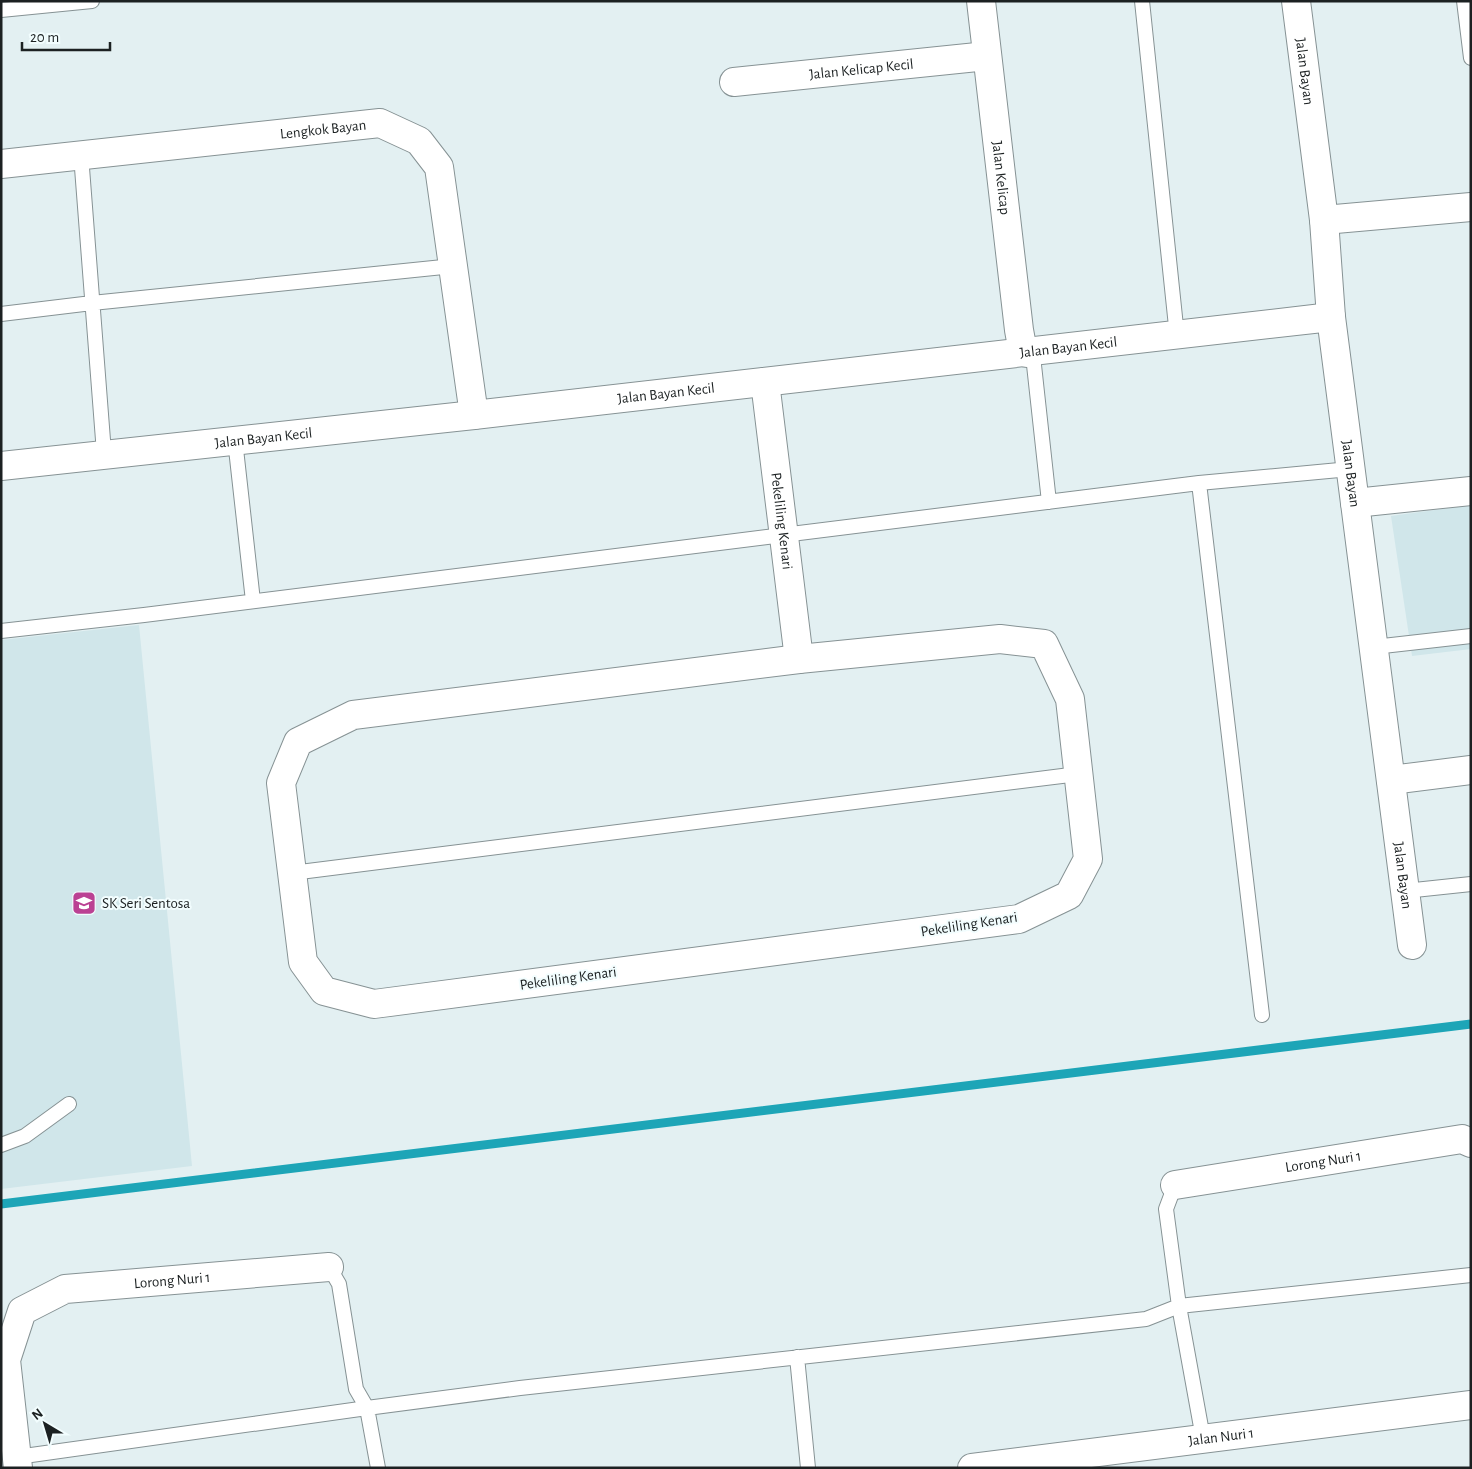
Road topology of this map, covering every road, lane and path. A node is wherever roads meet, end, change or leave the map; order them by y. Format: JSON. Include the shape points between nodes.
{"nodes":[{"id":1,"x":92,"y":1,"type":"edge"},
{"id":2,"x":981,"y":1,"type":"edge"},
{"id":3,"x":1142,"y":1,"type":"edge"},
{"id":4,"x":1296,"y":1,"type":"edge"},
{"id":5,"x":1464,"y":1,"type":"edge"},
{"id":6,"x":1,"y":10,"type":"edge"},
{"id":7,"x":987,"y":56,"type":"junction"},
{"id":8,"x":1471,"y":58,"type":"edge"},
{"id":9,"x":734,"y":82,"type":"dead end"},
{"id":10,"x":81,"y":155,"type":"junction"},
{"id":11,"x":1,"y":164,"type":"edge"},
{"id":12,"x":1471,"y":207,"type":"edge"},
{"id":13,"x":1324,"y":220,"type":"junction"},
{"id":14,"x":453,"y":266,"type":"junction"},
{"id":15,"x":92,"y":303,"type":"junction"},
{"id":16,"x":1,"y":314,"type":"edge"},
{"id":17,"x":1331,"y":317,"type":"junction"},
{"id":18,"x":1177,"y":336,"type":"junction"},
{"id":19,"x":1027,"y":353,"type":"junction"},
{"id":20,"x":765,"y":382,"type":"junction"},
{"id":21,"x":474,"y":414,"type":"junction"},
{"id":22,"x":235,"y":440,"type":"junction"},
{"id":23,"x":104,"y":454,"type":"junction"},
{"id":24,"x":1,"y":466,"type":"edge"},
{"id":25,"x":1350,"y":469,"type":"junction"},
{"id":26,"x":1199,"y":483,"type":"junction"},
{"id":27,"x":1471,"y":491,"type":"edge"},
{"id":28,"x":1049,"y":502,"type":"junction"},
{"id":29,"x":1355,"y":503,"type":"junction"},
{"id":30,"x":784,"y":535,"type":"junction"},
{"id":31,"x":253,"y":601,"type":"junction"},
{"id":32,"x":1,"y":631,"type":"edge"},
{"id":33,"x":1471,"y":636,"type":"edge"},
{"id":34,"x":1374,"y":648,"type":"junction"},
{"id":35,"x":799,"y":659,"type":"junction"},
{"id":36,"x":1471,"y":770,"type":"edge"},
{"id":37,"x":1078,"y":774,"type":"junction"},
{"id":38,"x":1391,"y":780,"type":"junction"},
{"id":39,"x":292,"y":873,"type":"junction"},
{"id":40,"x":1471,"y":884,"type":"edge"},
{"id":41,"x":1405,"y":891,"type":"junction"},
{"id":42,"x":1412,"y":945,"type":"dead end"},
{"id":43,"x":1262,"y":1015,"type":"dead end"},
{"id":44,"x":69,"y":1104,"type":"dead end"},
{"id":45,"x":1471,"y":1143,"type":"edge"},
{"id":46,"x":1,"y":1145,"type":"edge"},
{"id":47,"x":1175,"y":1185,"type":"joint"},
{"id":48,"x":329,"y":1267,"type":"joint"},
{"id":49,"x":1471,"y":1275,"type":"edge"},
{"id":50,"x":1179,"y":1306,"type":"junction"},
{"id":51,"x":797,"y":1357,"type":"junction"},
{"id":52,"x":1471,"y":1405,"type":"edge"},
{"id":53,"x":366,"y":1408,"type":"junction"},
{"id":54,"x":1203,"y":1438,"type":"junction"},
{"id":55,"x":17,"y":1462,"type":"edge"},
{"id":56,"x":378,"y":1468,"type":"edge"},
{"id":57,"x":808,"y":1468,"type":"edge"},
{"id":58,"x":972,"y":1468,"type":"edge"}],
"edges":[{"from":1,"to":6,"type":"lane"},
{"from":2,"to":7,"type":"street","name":"Jalan Kelicap"},
{"from":3,"to":18,"type":"lane"},
{"from":4,"to":13,"type":"street","name":"Jalan Bayan"},
{"from":5,"to":8,"type":"lane"},
{"from":7,"to":9,"type":"street","name":"Jalan Kelicap Kecil"},
{"from":7,"to":19,"type":"street","name":"Jalan Kelicap","via":[[1019,330]]},
{"from":10,"to":11,"type":"street","name":"Lengkok Bayan"},
{"from":10,"to":14,"type":"street","name":"Lengkok Bayan","via":[[380,123],[419,140],[440,167]]},
{"from":10,"to":15,"type":"lane"},
{"from":12,"to":13,"type":"street"},
{"from":13,"to":17,"type":"street","name":"Jalan Bayan"},
{"from":14,"to":15,"type":"lane"},
{"from":14,"to":21,"type":"street","name":"Lengkok Bayan"},
{"from":15,"to":16,"type":"lane"},
{"from":15,"to":23,"type":"lane"},
{"from":17,"to":18,"type":"street","name":"Jalan Bayan Kecil"},
{"from":17,"to":25,"type":"street","name":"Jalan Bayan"},
{"from":18,"to":19,"type":"street","name":"Jalan Bayan Kecil"},
{"from":19,"to":20,"type":"street","name":"Jalan Bayan Kecil"},
{"from":19,"to":28,"type":"lane","via":[[1034,365]]},
{"from":20,"to":21,"type":"street","name":"Jalan Bayan Kecil"},
{"from":20,"to":30,"type":"street","name":"Pekeliling Kenari"},
{"from":21,"to":22,"type":"street","name":"Jalan Bayan Kecil"},
{"from":22,"to":23,"type":"street","name":"Jalan Bayan Kecil"},
{"from":22,"to":31,"type":"lane"},
{"from":23,"to":24,"type":"street","name":"Jalan Bayan Kecil"},
{"from":25,"to":26,"type":"lane"},
{"from":25,"to":29,"type":"street","name":"Jalan Bayan"},
{"from":26,"to":28,"type":"lane"},
{"from":26,"to":43,"type":"lane"},
{"from":27,"to":29,"type":"street"},
{"from":28,"to":30,"type":"lane"},
{"from":29,"to":34,"type":"street","name":"Jalan Bayan"},
{"from":30,"to":31,"type":"lane"},
{"from":30,"to":35,"type":"street","name":"Pekeliling Kenari"},
{"from":31,"to":32,"type":"lane"},
{"from":33,"to":34,"type":"lane"},
{"from":34,"to":38,"type":"street","name":"Jalan Bayan"},
{"from":35,"to":37,"type":"street","name":"Pekeliling Kenari","via":[[1000,639],[1044,644],[1070,699]]},
{"from":35,"to":39,"type":"street","name":"Pekeliling Kenari","via":[[353,715],[298,742],[281,783]]},
{"from":36,"to":38,"type":"street"},
{"from":37,"to":39,"type":"lane"},
{"from":37,"to":39,"type":"street","name":"Pekeliling Kenari","via":[[1088,859],[1069,895],[1019,919],[374,1004],[324,991],[303,962]]},
{"from":38,"to":41,"type":"street","name":"Jalan Bayan"},
{"from":40,"to":41,"type":"lane"},
{"from":41,"to":42,"type":"street","name":"Jalan Bayan"},
{"from":44,"to":46,"type":"lane","via":[[24,1136]]},
{"from":45,"to":47,"type":"street","name":"Lorong Nuri 1","via":[[1462,1139]]},
{"from":47,"to":50,"type":"lane","via":[[1166,1209]]},
{"from":48,"to":53,"type":"lane","via":[[339,1284],[356,1389]]},
{"from":48,"to":55,"type":"street","name":"Lorong Nuri 1","via":[[65,1289],[22,1311],[6,1360]]},
{"from":49,"to":50,"type":"lane"},
{"from":50,"to":51,"type":"lane","via":[[1146,1319]]},
{"from":50,"to":54,"type":"lane"},
{"from":51,"to":53,"type":"lane"},
{"from":51,"to":57,"type":"lane"},
{"from":52,"to":54,"type":"street","name":"Jalan Nuri 1"},
{"from":53,"to":55,"type":"lane"},
{"from":53,"to":56,"type":"lane"},
{"from":54,"to":58,"type":"street","name":"Jalan Nuri 1"}]}
